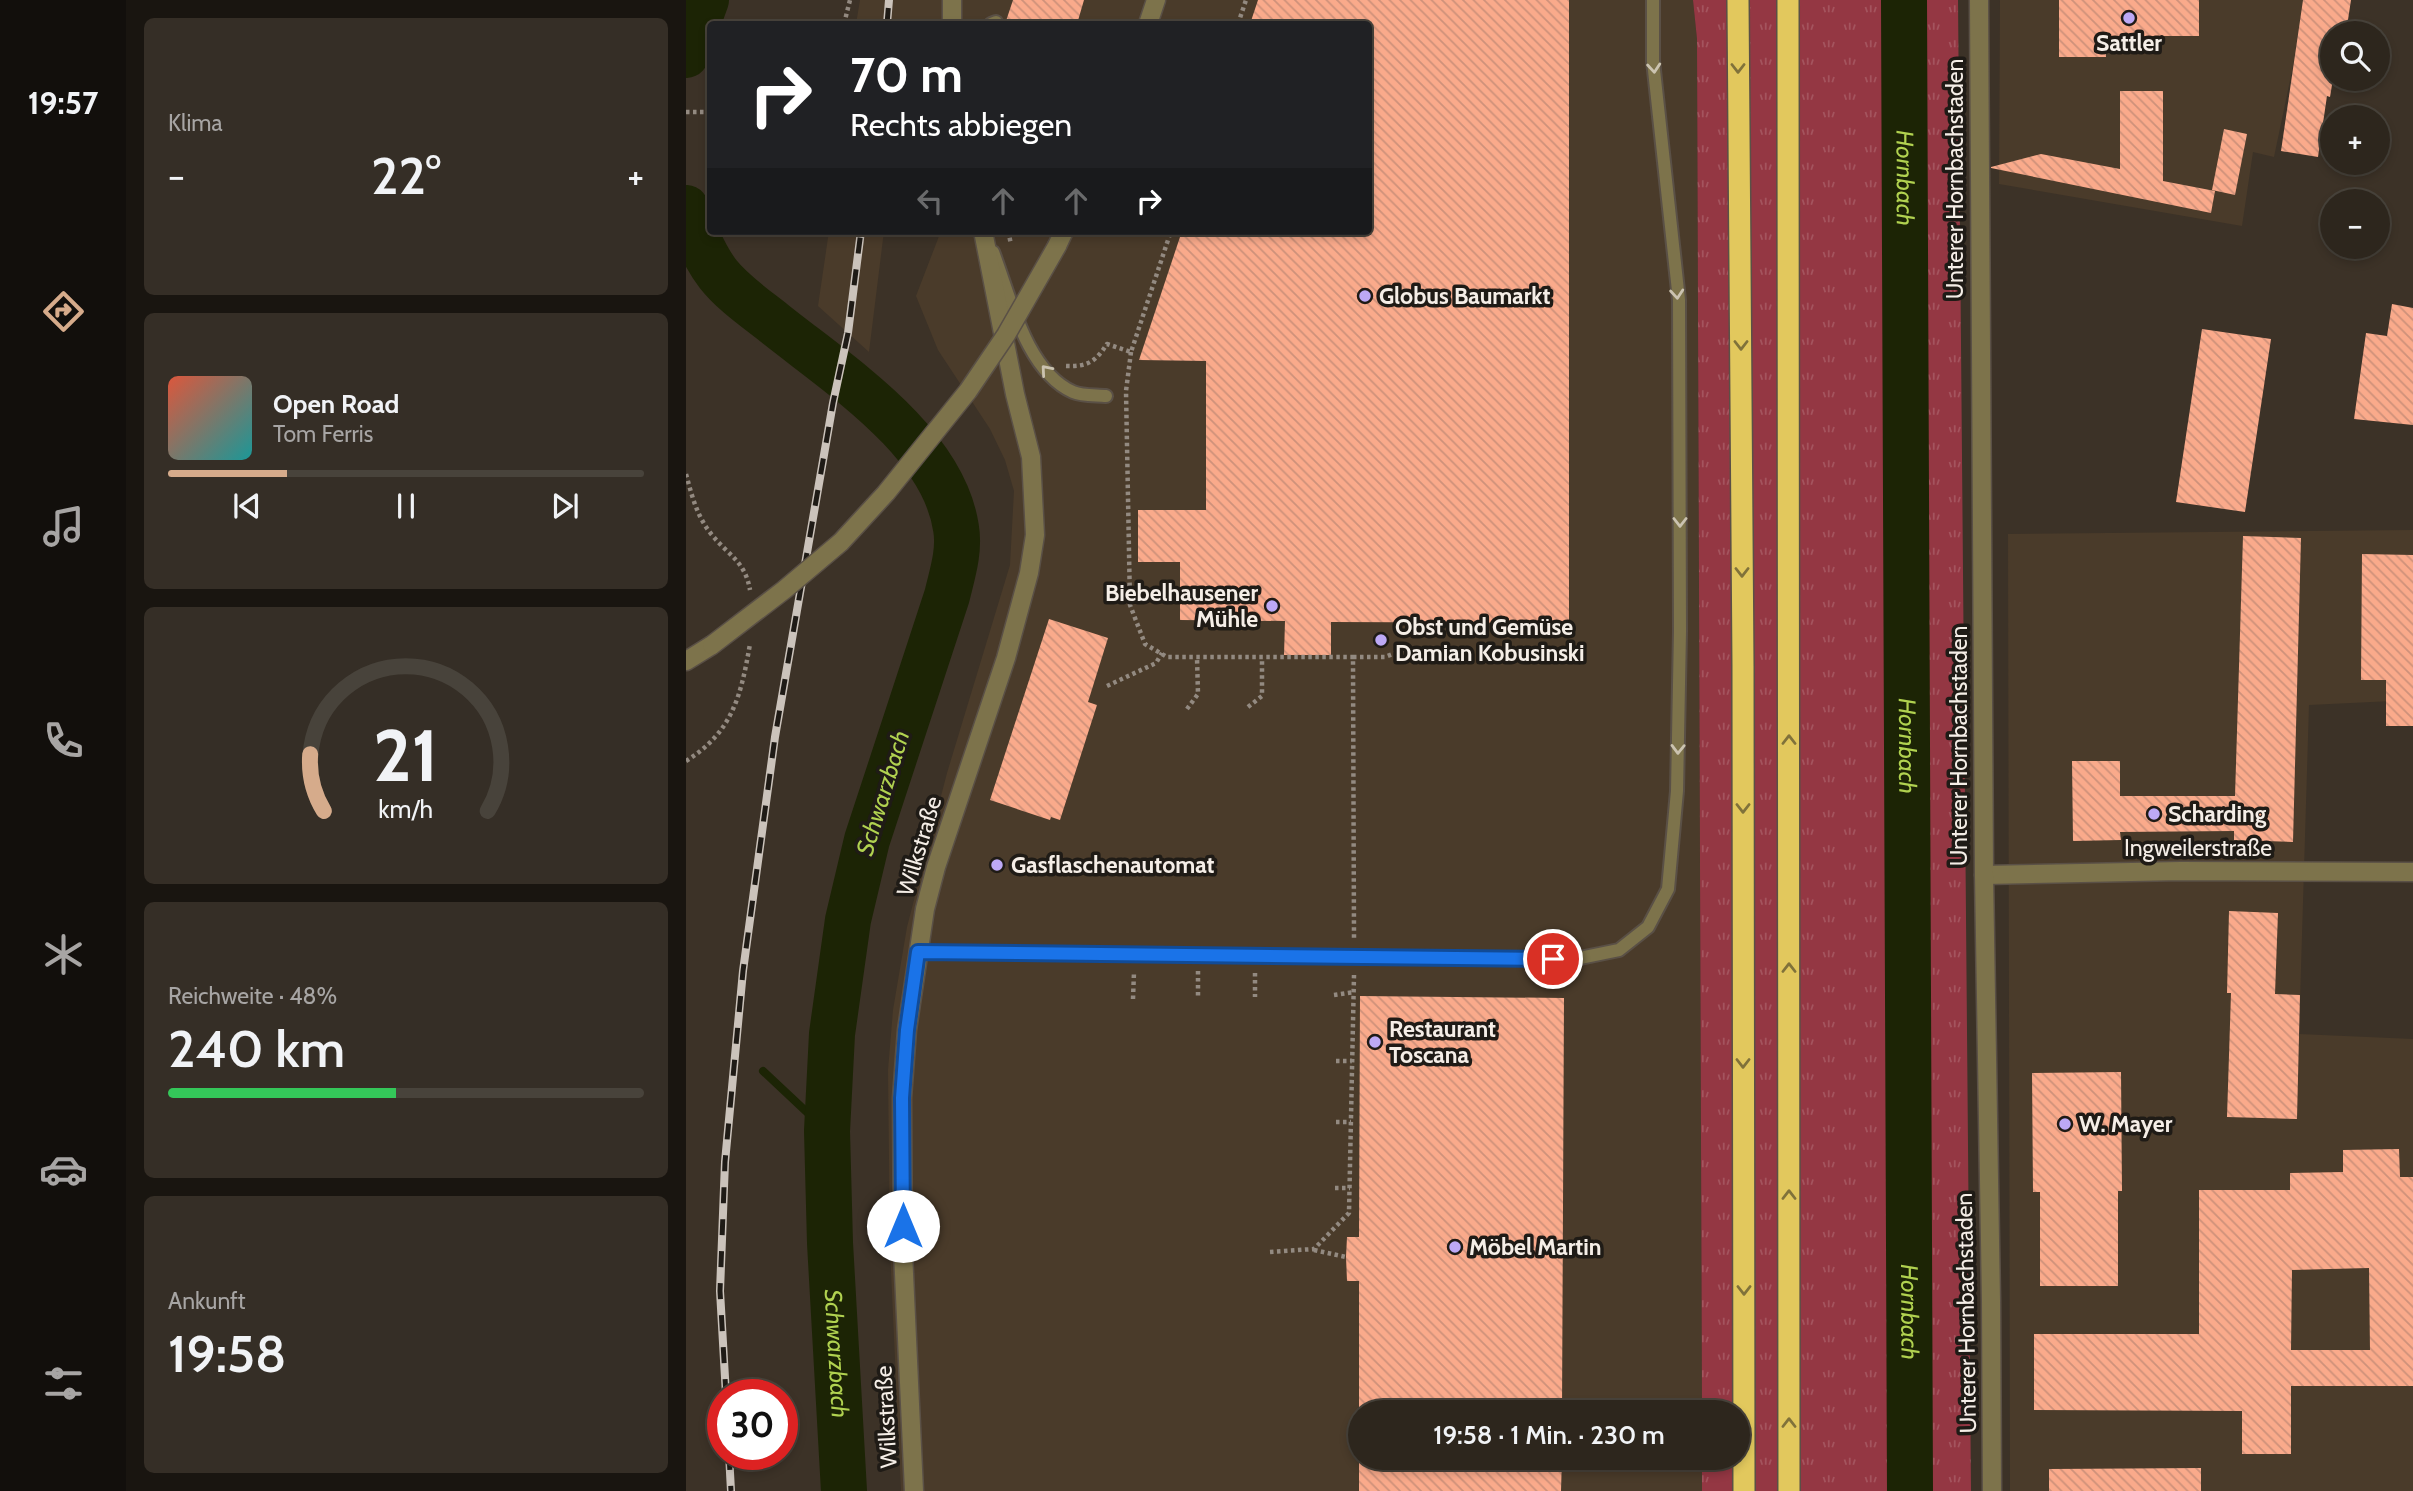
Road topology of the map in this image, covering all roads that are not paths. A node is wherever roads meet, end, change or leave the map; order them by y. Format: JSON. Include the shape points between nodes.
{"nodes":[{"id":1,"x":952,"y":0,"type":"edge"},
{"id":2,"x":1156,"y":0,"type":"edge"},
{"id":3,"x":1653,"y":0,"type":"edge"},
{"id":4,"x":1738,"y":0,"type":"edge"},
{"id":5,"x":1788,"y":0,"type":"edge"},
{"id":6,"x":1979,"y":0,"type":"edge"},
{"id":7,"x":952,"y":21,"type":"edge"},
{"id":8,"x":1149,"y":21,"type":"edge"},
{"id":9,"x":985,"y":235,"type":"edge"},
{"id":10,"x":986,"y":235,"type":"edge"},
{"id":11,"x":1060,"y":238,"type":"edge"},
{"id":12,"x":1106,"y":396,"type":"dead end"},
{"id":13,"x":686,"y":660,"type":"edge"},
{"id":14,"x":2413,"y":872,"type":"edge"},
{"id":15,"x":1984,"y":875,"type":"junction"},
{"id":16,"x":918,"y":952,"type":"junction"},
{"id":17,"x":914,"y":1491,"type":"edge"},
{"id":18,"x":1744,"y":1491,"type":"edge"},
{"id":19,"x":1789,"y":1491,"type":"edge"},
{"id":20,"x":1992,"y":1491,"type":"edge"}],
"edges":[{"from":1,"to":7,"type":"street"},
{"from":2,"to":8,"type":"street"},
{"from":3,"to":16,"type":"lane","one_way":true,"via":[[1653,61],[1678,300],[1680,645],[1678,791],[1668,889],[1648,927],[1619,950],[1575,959]]},
{"from":4,"to":18,"type":"highway","one_way":true},
{"from":19,"to":5,"type":"highway","one_way":true},
{"from":6,"to":15,"type":"street","name":"Unterer Hornbachstaden"},
{"from":9,"to":16,"type":"street","name":"Wilkstraße","via":[[1031,457],[1035,535],[1006,658],[933,877]]},
{"from":12,"to":10,"type":"lane","one_way":true,"via":[[1075,393],[1048,376],[1022,329]]},
{"from":11,"to":13,"type":"street","bridge":true,"via":[[1006,335],[968,391],[886,493],[841,542],[785,590]]},
{"from":14,"to":15,"type":"street","name":"Ingweilerstraße"},
{"from":15,"to":20,"type":"street","name":"Unterer Hornbachstaden"},
{"from":16,"to":17,"type":"street","name":"Wilkstraße","via":[[902,1098],[903,1252]]}]}
